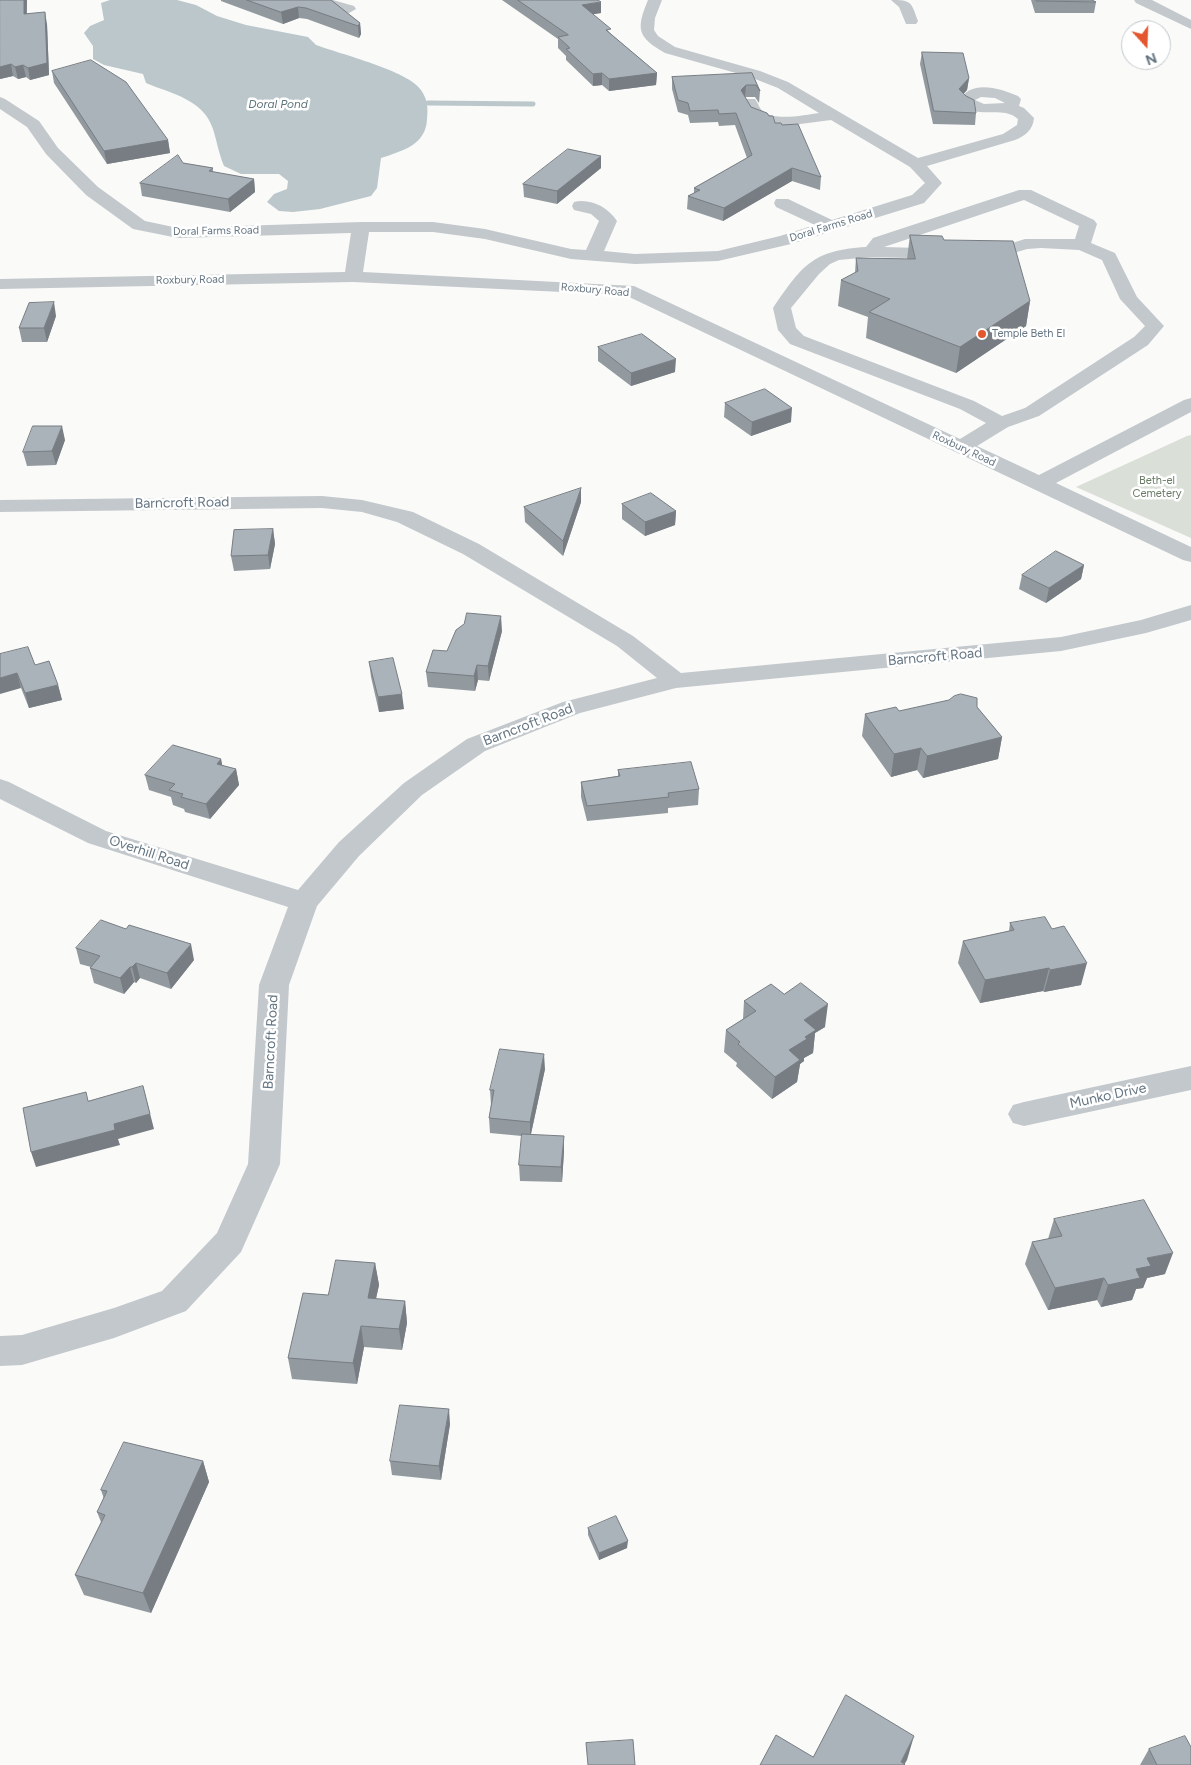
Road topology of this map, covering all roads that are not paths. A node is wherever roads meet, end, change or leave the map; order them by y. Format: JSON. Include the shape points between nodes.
{"nodes":[{"id":1,"x":322,"y":0,"type":"edge"},
{"id":2,"x":655,"y":0,"type":"edge"},
{"id":3,"x":898,"y":0,"type":"edge"},
{"id":4,"x":1141,"y":0,"type":"edge"},
{"id":5,"x":349,"y":9,"type":"dead end"},
{"id":6,"x":911,"y":21,"type":"dead end"},
{"id":7,"x":1191,"y":25,"type":"edge"},
{"id":8,"x":0,"y":102,"type":"edge"},
{"id":9,"x":750,"y":102,"type":"edge"},
{"id":10,"x":1010,"y":107,"type":"dead end"},
{"id":11,"x":834,"y":115,"type":"junction"},
{"id":12,"x":916,"y":164,"type":"junction"},
{"id":13,"x":782,"y":203,"type":"dead end"},
{"id":14,"x":580,"y":206,"type":"dead end"},
{"id":15,"x":831,"y":226,"type":"junction"},
{"id":16,"x":361,"y":227,"type":"junction"},
{"id":17,"x":1082,"y":246,"type":"junction"},
{"id":18,"x":870,"y":252,"type":"junction"},
{"id":19,"x":593,"y":255,"type":"junction"},
{"id":20,"x":353,"y":277,"type":"junction"},
{"id":21,"x":0,"y":284,"type":"edge"},
{"id":22,"x":1191,"y":404,"type":"edge"},
{"id":23,"x":1000,"y":423,"type":"junction"},
{"id":24,"x":961,"y":447,"type":"junction"},
{"id":25,"x":1039,"y":484,"type":"junction"},
{"id":26,"x":0,"y":506,"type":"edge"},
{"id":27,"x":1191,"y":555,"type":"edge"},
{"id":28,"x":1191,"y":612,"type":"edge"},
{"id":29,"x":676,"y":681,"type":"junction"},
{"id":30,"x":0,"y":788,"type":"edge"},
{"id":31,"x":304,"y":902,"type":"junction"},
{"id":32,"x":1191,"y":1078,"type":"edge"},
{"id":33,"x":1024,"y":1114,"type":"dead end"},
{"id":34,"x":0,"y":1351,"type":"edge"}],
"edges":[{"from":1,"to":5,"type":"street"},
{"from":2,"to":11,"type":"street","name":"Doral Farms Road","via":[[646,30],[658,44],[768,78]]},
{"from":3,"to":6,"type":"street","via":[[905,5]]},
{"from":4,"to":7,"type":"street"},
{"from":8,"to":16,"type":"street","name":"Doral Farms Road","via":[[33,124],[52,151],[92,191],[139,225],[178,233]]},
{"from":9,"to":11,"type":"street","via":[[757,115],[777,121]]},
{"from":10,"to":12,"type":"street","via":[[1026,118],[1021,132]]},
{"from":11,"to":12,"type":"street","name":"Doral Farms Road"},
{"from":12,"to":15,"type":"street","name":"Doral Farms Road","via":[[934,184],[918,199]]},
{"from":13,"to":15,"type":"street"},
{"from":14,"to":19,"type":"street","via":[[597,210],[608,221]]},
{"from":15,"to":19,"type":"street","name":"Doral Farms Road","via":[[718,256],[635,258]]},
{"from":16,"to":19,"type":"street","name":"Doral Farms Road","via":[[432,227],[485,234],[571,254]]},
{"from":16,"to":20,"type":"street"},
{"from":17,"to":18,"type":"street","via":[[1032,243],[991,254]]},
{"from":17,"to":18,"type":"street","via":[[1088,224],[1025,194],[878,242]]},
{"from":17,"to":23,"type":"street","via":[[1109,257],[1129,299],[1156,326],[1141,341],[1032,412]]},
{"from":18,"to":23,"type":"street","via":[[824,260],[782,308],[787,330],[797,340],[967,405]]},
{"from":20,"to":21,"type":"street","name":"Roxbury Road"},
{"from":20,"to":24,"type":"street","name":"Roxbury Road","via":[[628,290]]},
{"from":22,"to":25,"type":"street"},
{"from":23,"to":24,"type":"street"},
{"from":24,"to":25,"type":"street","name":"Roxbury Road"},
{"from":25,"to":27,"type":"street","name":"Roxbury Road"},
{"from":26,"to":29,"type":"street","name":"Barncroft Road","via":[[322,502],[362,506],[405,516],[471,549],[625,641]]},
{"from":28,"to":29,"type":"street","name":"Barncroft Road","via":[[1146,626],[1061,644]]},
{"from":29,"to":31,"type":"street","name":"Barncroft Road","via":[[572,707],[476,745],[414,789],[349,848]]},
{"from":30,"to":31,"type":"street","name":"Overhill Road","via":[[97,837]]},
{"from":31,"to":34,"type":"street","name":"Barncroft Road","via":[[274,985],[264,1164],[229,1242],[174,1300],[114,1323],[31,1347]]},
{"from":32,"to":33,"type":"street","name":"Munko Drive"}]}
